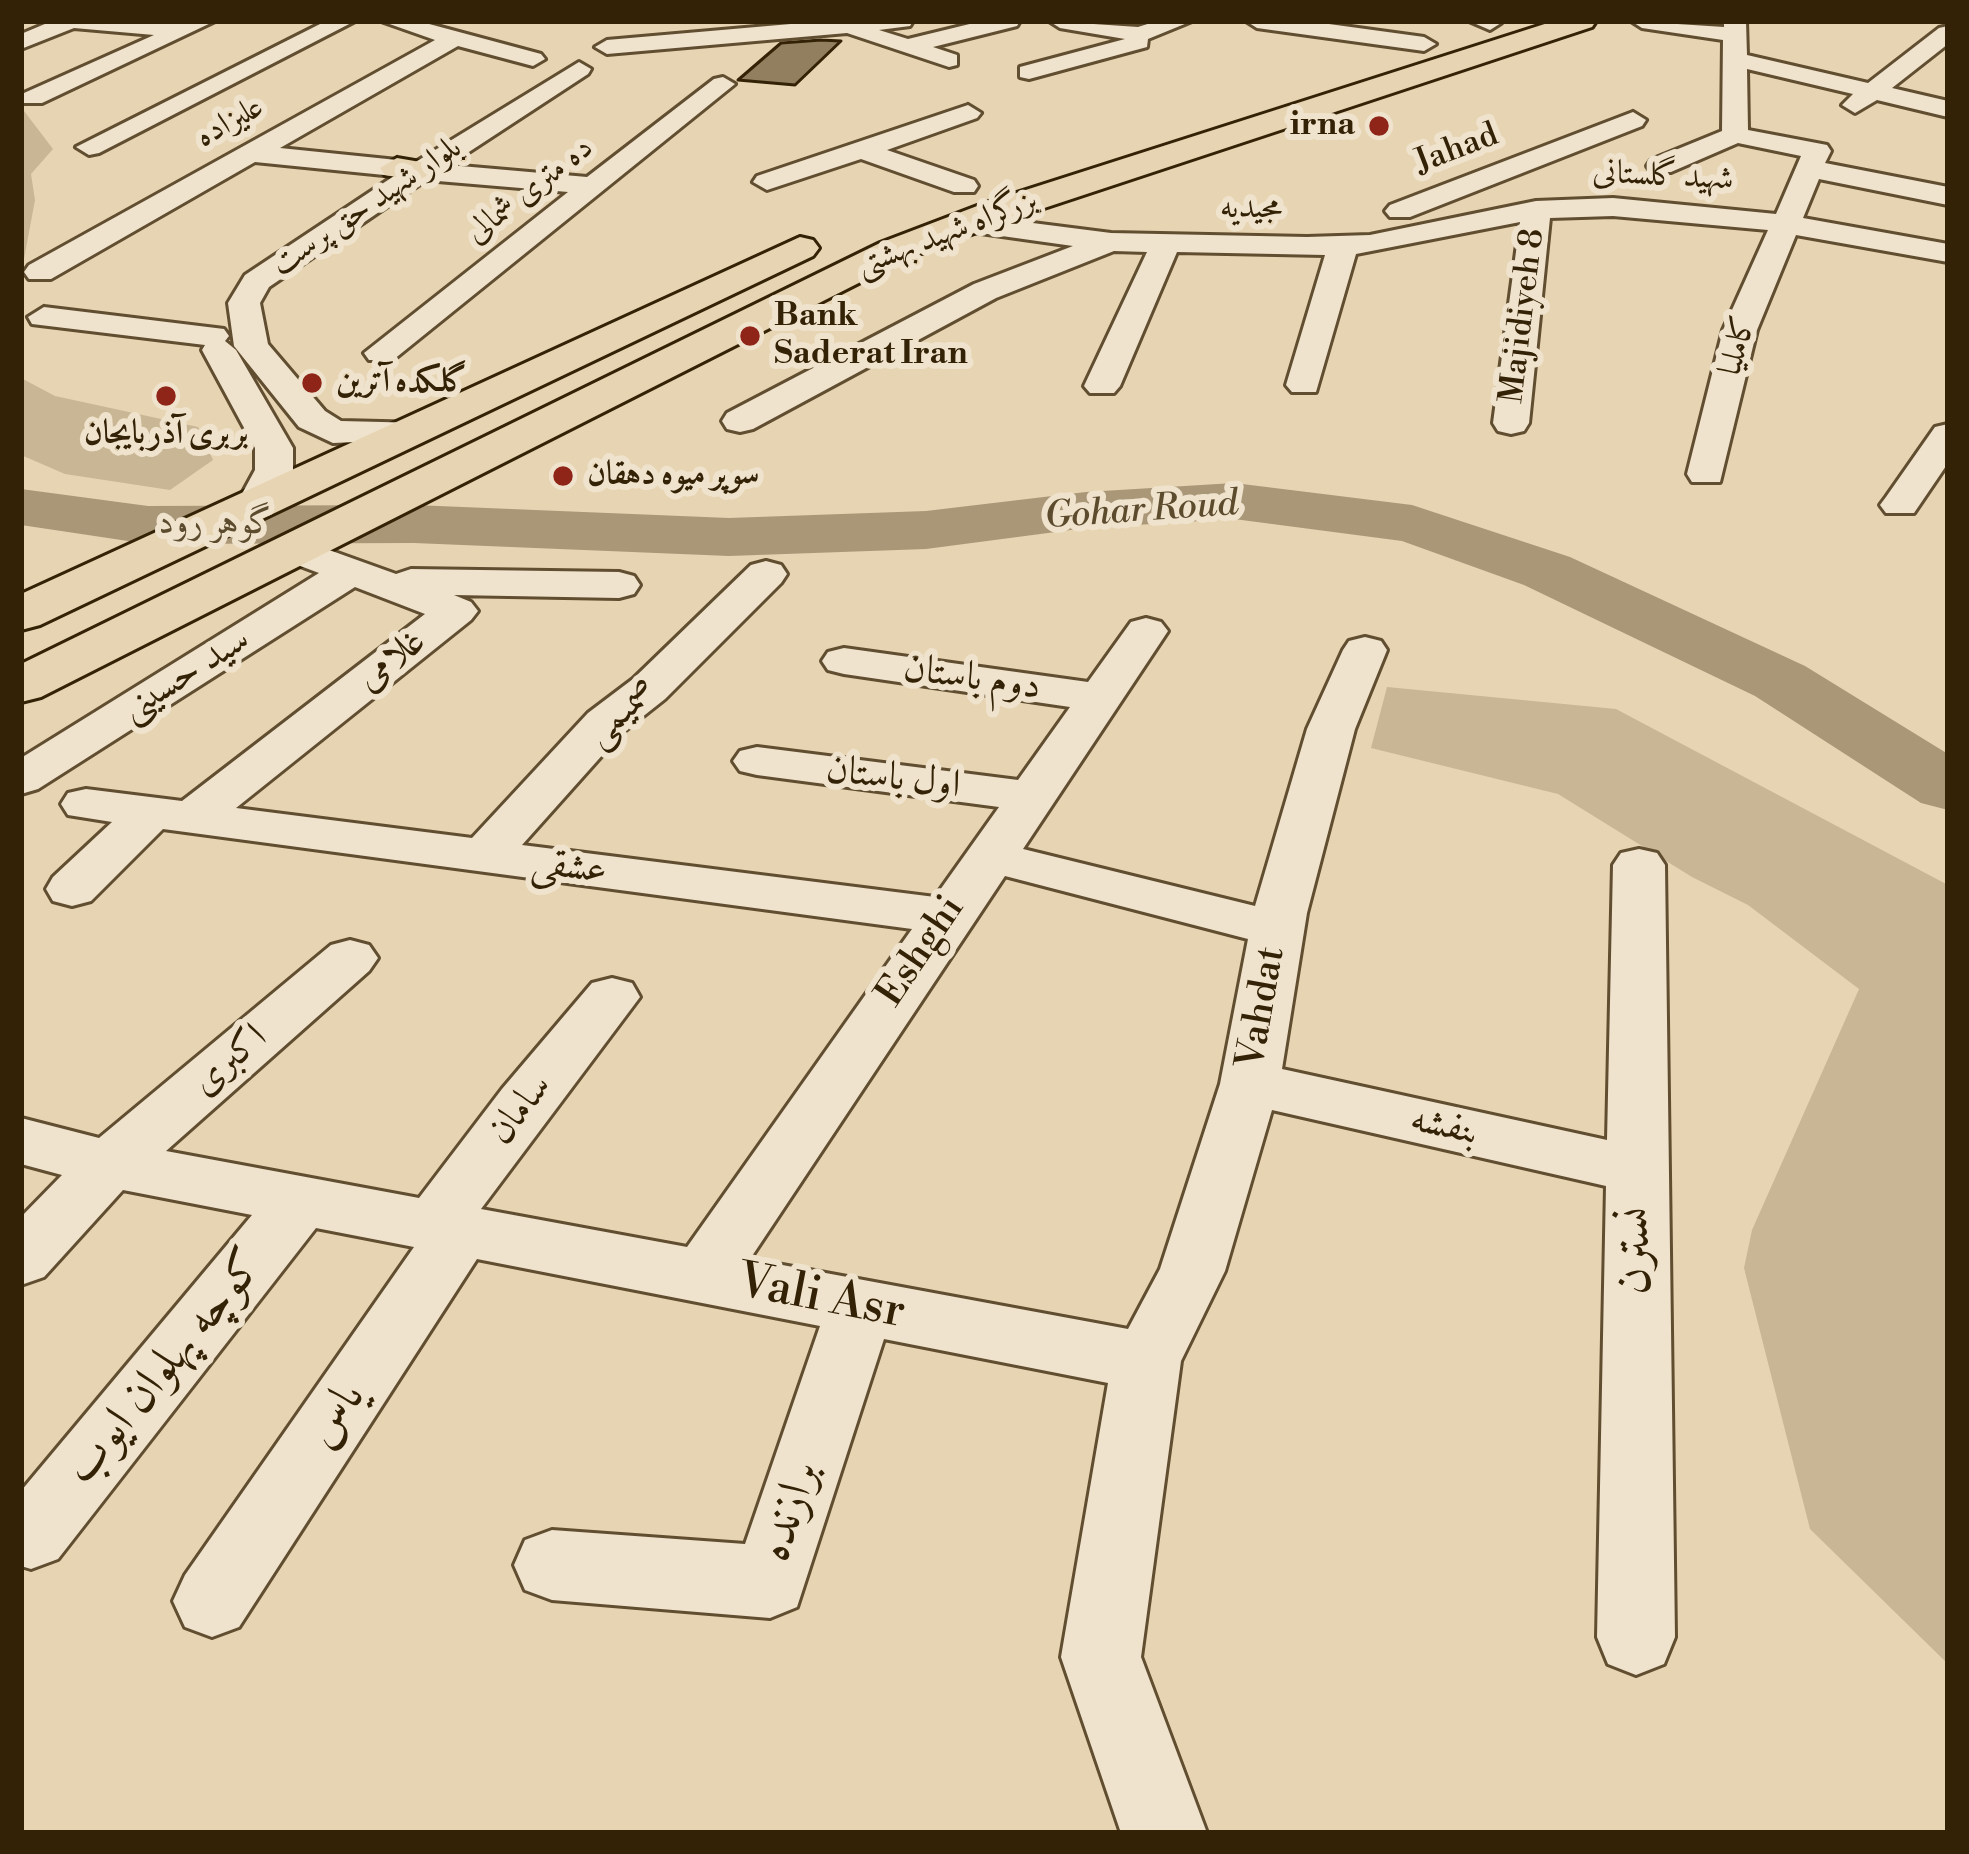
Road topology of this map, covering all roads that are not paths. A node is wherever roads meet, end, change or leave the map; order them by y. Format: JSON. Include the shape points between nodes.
{"nodes":[{"id":1,"x":71,"y":21,"type":"edge"},
{"id":2,"x":344,"y":21,"type":"edge"},
{"id":3,"x":392,"y":21,"type":"edge"},
{"id":4,"x":430,"y":21,"type":"edge"},
{"id":5,"x":618,"y":21,"type":"edge"},
{"id":6,"x":902,"y":21,"type":"edge"},
{"id":7,"x":1009,"y":21,"type":"edge"},
{"id":8,"x":1060,"y":21,"type":"edge"},
{"id":9,"x":1257,"y":21,"type":"edge"},
{"id":10,"x":1582,"y":21,"type":"edge"},
{"id":11,"x":1642,"y":21,"type":"edge"},
{"id":12,"x":1174,"y":22,"type":"edge"},
{"id":13,"x":1489,"y":22,"type":"edge"},
{"id":14,"x":799,"y":25,"type":"edge"},
{"id":15,"x":1909,"y":25,"type":"dead end"},
{"id":16,"x":194,"y":26,"type":"edge"},
{"id":17,"x":843,"y":26,"type":"junction"},
{"id":18,"x":1947,"y":33,"type":"edge"},
{"id":19,"x":1139,"y":34,"type":"junction"},
{"id":20,"x":455,"y":38,"type":"junction"},
{"id":21,"x":1734,"y":38,"type":"edge"},
{"id":22,"x":21,"y":42,"type":"edge"},
{"id":23,"x":1424,"y":44,"type":"junction"},
{"id":24,"x":909,"y":46,"type":"junction"},
{"id":25,"x":566,"y":54,"type":"junction"},
{"id":26,"x":949,"y":60,"type":"dead end"},
{"id":27,"x":1029,"y":72,"type":"dead end"},
{"id":28,"x":723,"y":84,"type":"dead end"},
{"id":29,"x":33,"y":98,"type":"dead end"},
{"id":30,"x":1290,"y":100,"type":"junction"},
{"id":31,"x":1860,"y":100,"type":"junction"},
{"id":32,"x":1948,"y":109,"type":"edge"},
{"id":33,"x":968,"y":113,"type":"dead end"},
{"id":34,"x":1633,"y":120,"type":"dead end"},
{"id":35,"x":1735,"y":134,"type":"junction"},
{"id":36,"x":1129,"y":135,"type":"dead end"},
{"id":37,"x":89,"y":146,"type":"dead end"},
{"id":38,"x":861,"y":150,"type":"junction"},
{"id":39,"x":249,"y":153,"type":"junction"},
{"id":40,"x":1813,"y":160,"type":"junction"},
{"id":41,"x":1660,"y":166,"type":"dead end"},
{"id":42,"x":408,"y":169,"type":"junction"},
{"id":43,"x":767,"y":182,"type":"dead end"},
{"id":44,"x":594,"y":186,"type":"junction"},
{"id":45,"x":966,"y":195,"type":"junction"},
{"id":46,"x":1438,"y":196,"type":"junction"},
{"id":47,"x":1948,"y":196,"type":"edge"},
{"id":48,"x":904,"y":206,"type":"dead end"},
{"id":49,"x":1536,"y":210,"type":"junction"},
{"id":50,"x":1785,"y":223,"type":"junction"},
{"id":51,"x":829,"y":235,"type":"dead end"},
{"id":52,"x":1111,"y":242,"type":"junction"},
{"id":53,"x":1343,"y":244,"type":"junction"},
{"id":54,"x":1165,"y":245,"type":"junction"},
{"id":55,"x":1307,"y":246,"type":"junction"},
{"id":56,"x":1948,"y":253,"type":"edge"},
{"id":57,"x":40,"y":272,"type":"dead end"},
{"id":58,"x":44,"y":317,"type":"dead end"},
{"id":59,"x":212,"y":336,"type":"junction"},
{"id":60,"x":381,"y":352,"type":"dead end"},
{"id":61,"x":1102,"y":386,"type":"dead end"},
{"id":62,"x":1304,"y":386,"type":"dead end"},
{"id":63,"x":740,"y":421,"type":"dead end"},
{"id":64,"x":1511,"y":423,"type":"dead end"},
{"id":65,"x":1948,"y":436,"type":"edge"},
{"id":66,"x":334,"y":449,"type":"junction"},
{"id":67,"x":1706,"y":474,"type":"dead end"},
{"id":68,"x":268,"y":476,"type":"junction"},
{"id":69,"x":1900,"y":505,"type":"dead end"},
{"id":70,"x":322,"y":564,"type":"junction"},
{"id":71,"x":766,"y":574,"type":"dead end"},
{"id":72,"x":619,"y":585,"type":"dead end"},
{"id":73,"x":21,"y":614,"type":"edge"},
{"id":74,"x":1146,"y":631,"type":"dead end"},
{"id":75,"x":1365,"y":650,"type":"dead end"},
{"id":76,"x":844,"y":661,"type":"dead end"},
{"id":77,"x":21,"y":685,"type":"edge"},
{"id":78,"x":1099,"y":697,"type":"junction"},
{"id":79,"x":758,"y":761,"type":"dead end"},
{"id":80,"x":21,"y":778,"type":"edge"},
{"id":81,"x":1029,"y":796,"type":"junction"},
{"id":82,"x":86,"y":804,"type":"dead end"},
{"id":83,"x":171,"y":816,"type":"junction"},
{"id":84,"x":988,"y":856,"type":"junction"},
{"id":85,"x":483,"y":857,"type":"junction"},
{"id":86,"x":1639,"y":865,"type":"dead end"},
{"id":87,"x":72,"y":889,"type":"dead end"},
{"id":88,"x":947,"y":916,"type":"junction"},
{"id":89,"x":1277,"y":929,"type":"junction"},
{"id":90,"x":350,"y":958,"type":"dead end"},
{"id":91,"x":612,"y":997,"type":"dead end"},
{"id":92,"x":1250,"y":1084,"type":"junction"},
{"id":93,"x":21,"y":1141,"type":"edge"},
{"id":94,"x":110,"y":1164,"type":"junction"},
{"id":95,"x":1638,"y":1170,"type":"junction"},
{"id":96,"x":302,"y":1200,"type":"junction"},
{"id":97,"x":448,"y":1228,"type":"junction"},
{"id":98,"x":21,"y":1259,"type":"edge"},
{"id":99,"x":703,"y":1277,"type":"junction"},
{"id":100,"x":860,"y":1307,"type":"junction"},
{"id":101,"x":1146,"y":1361,"type":"junction"},
{"id":102,"x":31,"y":1535,"type":"dead end"},
{"id":103,"x":552,"y":1565,"type":"dead end"},
{"id":104,"x":212,"y":1600,"type":"dead end"},
{"id":105,"x":1636,"y":1637,"type":"dead end"},
{"id":106,"x":1164,"y":1833,"type":"edge"}],
"edges":[{"from":1,"to":16,"type":"street"},
{"from":1,"to":22,"type":"street"},
{"from":2,"to":37,"type":"street"},
{"from":3,"to":20,"type":"street"},
{"from":4,"to":25,"type":"street"},
{"from":5,"to":25,"type":"street","name":"بلوار شهید حق پرست"},
{"from":6,"to":17,"type":"street"},
{"from":7,"to":24,"type":"street"},
{"from":8,"to":19,"type":"street"},
{"from":9,"to":23,"type":"street"},
{"from":10,"to":30,"type":"highway"},
{"from":11,"to":21,"type":"street"},
{"from":12,"to":19,"type":"street"},
{"from":13,"to":23,"type":"highway"},
{"from":14,"to":17,"type":"street"},
{"from":14,"to":25,"type":"street"},
{"from":15,"to":18,"type":"street"},
{"from":16,"to":29,"type":"street"},
{"from":17,"to":24,"type":"street"},
{"from":18,"to":31,"type":"street"},
{"from":19,"to":27,"type":"street","via":[[1138,43]]},
{"from":20,"to":25,"type":"street"},
{"from":20,"to":39,"type":"street","name":"علیزاده"},
{"from":21,"to":31,"type":"street"},
{"from":21,"to":35,"type":"street"},
{"from":23,"to":30,"type":"highway","via":[[1364,62]]},
{"from":24,"to":26,"type":"street"},
{"from":25,"to":42,"type":"street","name":"بلوار شهید حق پرست"},
{"from":28,"to":44,"type":"street","name":"ده متری شمالی"},
{"from":30,"to":36,"type":"highway"},
{"from":30,"to":45,"type":"highway","name":"بزرگراه شهید بهشتی","via":[[1234,118],[1194,147]]},
{"from":31,"to":32,"type":"street"},
{"from":33,"to":38,"type":"street"},
{"from":34,"to":46,"type":"street","name":"Jahad"},
{"from":35,"to":40,"type":"street"},
{"from":35,"to":41,"type":"street"},
{"from":38,"to":43,"type":"street"},
{"from":38,"to":45,"type":"street","name":"مجیدیه"},
{"from":39,"to":42,"type":"street"},
{"from":39,"to":57,"type":"street","name":"علیزاده"},
{"from":40,"to":47,"type":"street"},
{"from":40,"to":50,"type":"street","name":"کاملیا"},
{"from":42,"to":44,"type":"street"},
{"from":42,"to":59,"type":"street","name":"بلوار شهید حق پرست","via":[[230,278],[215,295]]},
{"from":42,"to":66,"type":"street","name":"بلوار شهید حق پرست","via":[[256,282],[244,303],[251,346]]},
{"from":44,"to":60,"type":"street","name":"ده متری شمالی"},
{"from":45,"to":48,"type":"highway","name":"بزرگراه شهید بهشتی"},
{"from":45,"to":52,"type":"street","name":"مجیدیه"},
{"from":45,"to":70,"type":"highway","name":"بزرگراه شهید بهشتی","via":[[850,272],[462,465]]},
{"from":46,"to":49,"type":"street"},
{"from":46,"to":55,"type":"street","name":"Jahad"},
{"from":49,"to":50,"type":"street","name":"شهید گلستانی","via":[[1672,209]]},
{"from":49,"to":53,"type":"street","name":"مجیدیه"},
{"from":49,"to":64,"type":"street","name":"Majidiyeh 8"},
{"from":50,"to":56,"type":"street","name":"شهید گلستانی"},
{"from":50,"to":67,"type":"street","name":"کاملیا","via":[[1740,330]]},
{"from":51,"to":66,"type":"highway","name":"بزرگراه شهید بهشتی","via":[[409,431]]},
{"from":52,"to":54,"type":"street","name":"مجیدیه"},
{"from":52,"to":63,"type":"street","via":[[985,291]]},
{"from":53,"to":55,"type":"street","name":"مجیدیه"},
{"from":53,"to":62,"type":"street"},
{"from":54,"to":55,"type":"street","name":"مجیدیه"},
{"from":54,"to":61,"type":"street"},
{"from":58,"to":59,"type":"street"},
{"from":59,"to":68,"type":"street"},
{"from":65,"to":69,"type":"street"},
{"from":66,"to":68,"type":"highway","name":"بزرگراه شهید بهشتی"},
{"from":68,"to":73,"type":"highway","name":"بزرگراه شهید بهشتی","via":[[121,567]]},
{"from":70,"to":72,"type":"street"},
{"from":70,"to":77,"type":"highway","name":"بزرگراه شهید بهشتی"},
{"from":70,"to":80,"type":"street","name":"سید حسینی"},
{"from":70,"to":83,"type":"street","name":"غلامی","via":[[456,610]]},
{"from":71,"to":85,"type":"street","name":"صمیمی","via":[[605,723]]},
{"from":74,"to":78,"type":"street","name":"Eshghi"},
{"from":75,"to":89,"type":"street","name":"Vahdat","via":[[1331,730]]},
{"from":76,"to":78,"type":"street","name":"دوم باستان"},
{"from":78,"to":81,"type":"street","name":"Eshghi"},
{"from":79,"to":81,"type":"street","name":"اول باستان"},
{"from":81,"to":84,"type":"street","name":"Eshghi"},
{"from":82,"to":83,"type":"street","name":"عشقی"},
{"from":83,"to":85,"type":"street","name":"عشقی"},
{"from":83,"to":87,"type":"street"},
{"from":84,"to":88,"type":"street","name":"Eshghi"},
{"from":84,"to":89,"type":"street"},
{"from":85,"to":88,"type":"street","name":"عشقی"},
{"from":86,"to":95,"type":"street","name":"نسترن"},
{"from":88,"to":99,"type":"street","name":"Eshghi"},
{"from":89,"to":92,"type":"street","name":"Vahdat"},
{"from":90,"to":94,"type":"street","name":"اکبری"},
{"from":91,"to":97,"type":"street","name":"سامان","via":[[524,1105]]},
{"from":92,"to":95,"type":"street","name":"بنفشه"},
{"from":92,"to":101,"type":"street","name":"Vahdat","via":[[1192,1271]]},
{"from":93,"to":94,"type":"street","name":"Vali Asr"},
{"from":94,"to":96,"type":"street","name":"Vali Asr"},
{"from":94,"to":98,"type":"street","name":"اکبری"},
{"from":95,"to":105,"type":"street","name":"نسترن"},
{"from":96,"to":97,"type":"street","name":"Vali Asr"},
{"from":96,"to":102,"type":"street","name":"کوچه پهلوان ایوب"},
{"from":97,"to":99,"type":"street","name":"Vali Asr"},
{"from":97,"to":104,"type":"street","name":"یاس"},
{"from":99,"to":100,"type":"street","name":"Vali Asr"},
{"from":100,"to":101,"type":"street","name":"Vali Asr"},
{"from":100,"to":103,"type":"street","name":"برازنده","via":[[770,1582]]},
{"from":101,"to":106,"type":"street","via":[[1101,1657]]}]}
